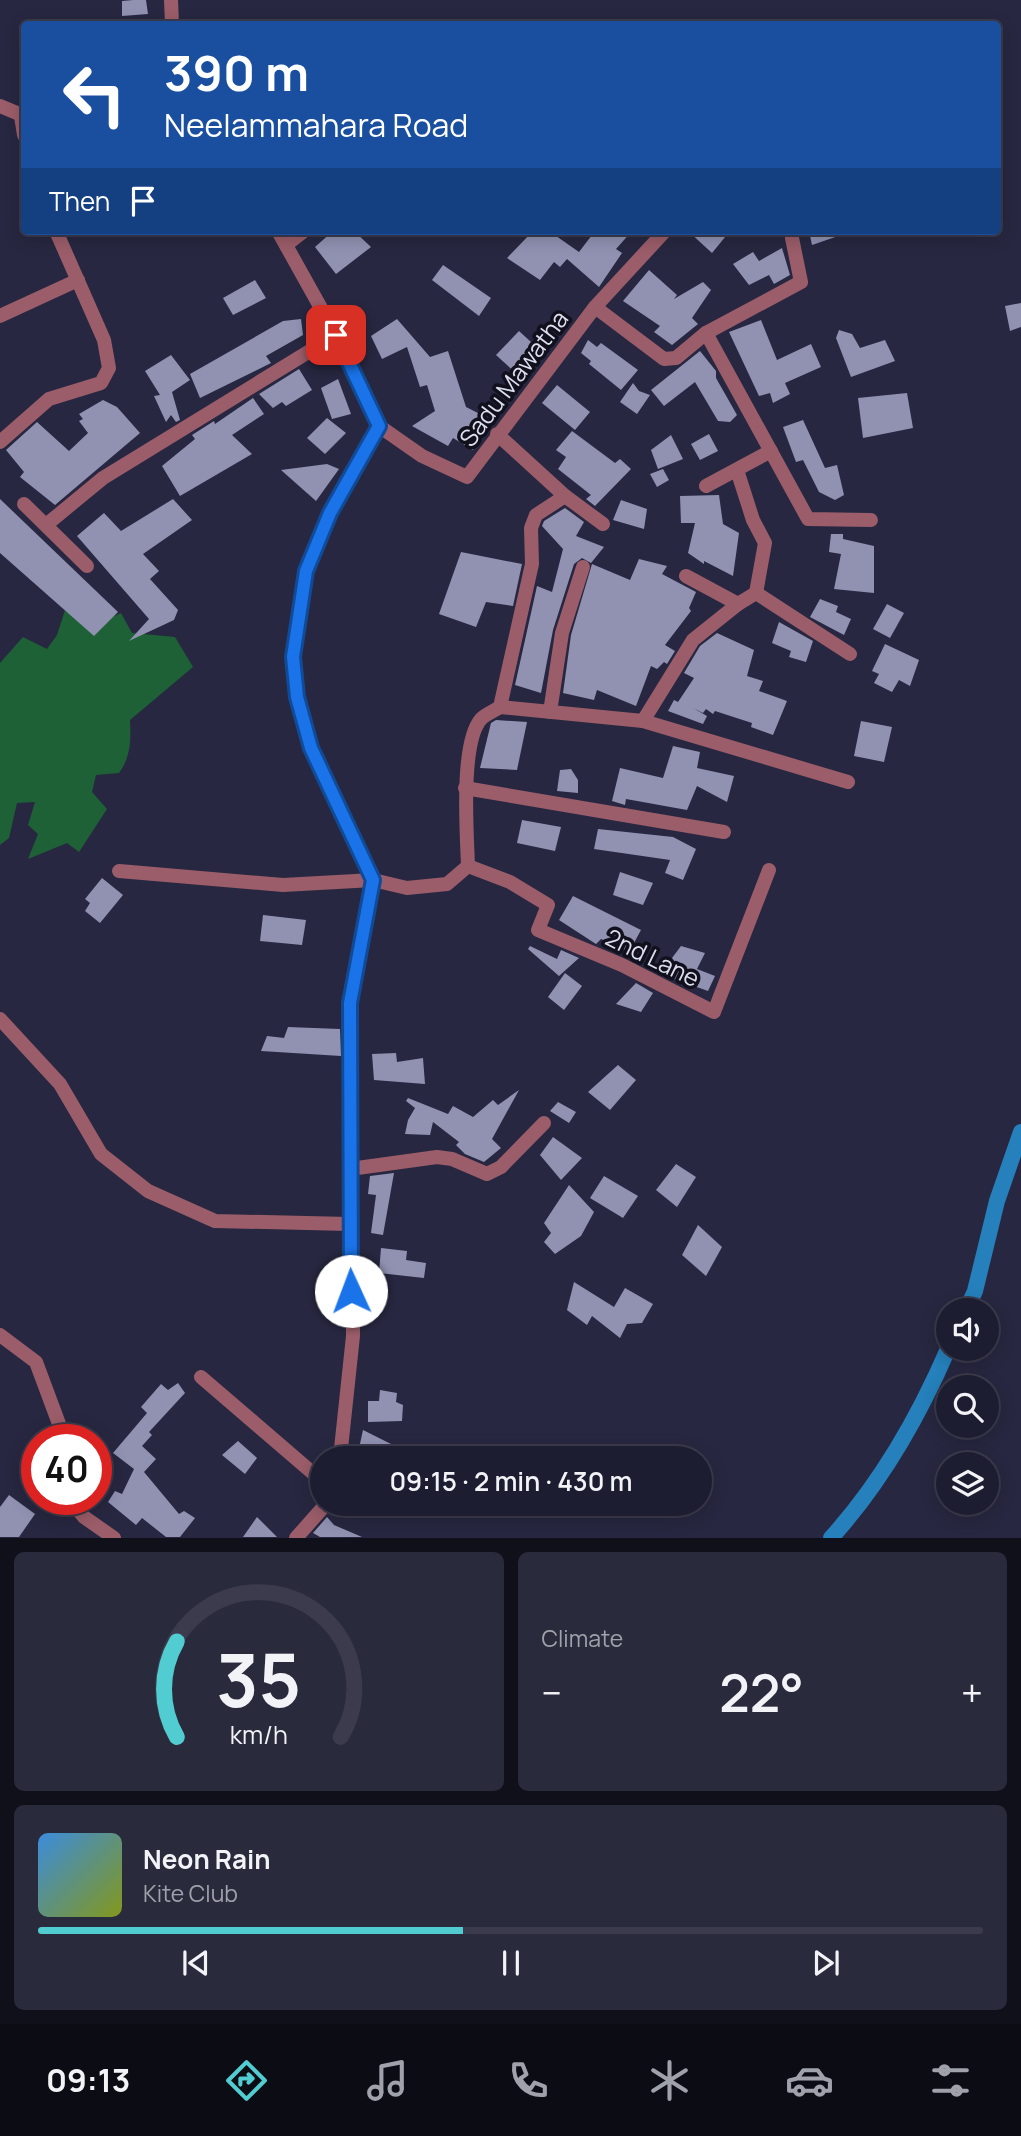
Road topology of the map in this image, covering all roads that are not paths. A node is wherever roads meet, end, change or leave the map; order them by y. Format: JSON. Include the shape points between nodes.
{"nodes":[{"id":1,"x":171,"y":0,"type":"edge"},
{"id":2,"x":172,"y":21,"type":"edge"},
{"id":3,"x":0,"y":106,"type":"edge"},
{"id":4,"x":21,"y":116,"type":"edge"},
{"id":5,"x":58,"y":235,"type":"edge"},
{"id":6,"x":280,"y":235,"type":"edge"},
{"id":7,"x":299,"y":235,"type":"edge"},
{"id":8,"x":661,"y":235,"type":"edge"},
{"id":9,"x":792,"y":238,"type":"dead end"},
{"id":10,"x":286,"y":245,"type":"junction"},
{"id":11,"x":78,"y":280,"type":"junction"},
{"id":12,"x":596,"y":307,"type":"junction"},
{"id":13,"x":0,"y":316,"type":"edge"},
{"id":14,"x":706,"y":333,"type":"junction"},
{"id":15,"x":336,"y":335,"type":"junction"},
{"id":16,"x":379,"y":426,"type":"junction"},
{"id":17,"x":497,"y":434,"type":"junction"},
{"id":18,"x":0,"y":442,"type":"edge"},
{"id":19,"x":771,"y":451,"type":"junction"},
{"id":20,"x":737,"y":470,"type":"junction"},
{"id":21,"x":706,"y":486,"type":"dead end"},
{"id":22,"x":565,"y":496,"type":"junction"},
{"id":23,"x":24,"y":504,"type":"dead end"},
{"id":24,"x":871,"y":520,"type":"dead end"},
{"id":25,"x":603,"y":524,"type":"dead end"},
{"id":26,"x":46,"y":525,"type":"junction"},
{"id":27,"x":87,"y":566,"type":"dead end"},
{"id":28,"x":583,"y":567,"type":"dead end"},
{"id":29,"x":686,"y":576,"type":"dead end"},
{"id":30,"x":756,"y":593,"type":"junction"},
{"id":31,"x":738,"y":604,"type":"junction"},
{"id":32,"x":850,"y":654,"type":"dead end"},
{"id":33,"x":500,"y":707,"type":"junction"},
{"id":34,"x":550,"y":712,"type":"junction"},
{"id":35,"x":643,"y":722,"type":"junction"},
{"id":36,"x":848,"y":782,"type":"dead end"},
{"id":37,"x":465,"y":788,"type":"junction"},
{"id":38,"x":724,"y":832,"type":"dead end"},
{"id":39,"x":468,"y":866,"type":"junction"},
{"id":40,"x":769,"y":870,"type":"dead end"},
{"id":41,"x":120,"y":871,"type":"dead end"},
{"id":42,"x":373,"y":880,"type":"junction"},
{"id":43,"x":0,"y":1019,"type":"edge"},
{"id":44,"x":544,"y":1123,"type":"dead end"},
{"id":45,"x":350,"y":1169,"type":"junction"},
{"id":46,"x":349,"y":1224,"type":"junction"},
{"id":47,"x":0,"y":1335,"type":"edge"},
{"id":48,"x":201,"y":1377,"type":"dead end"},
{"id":49,"x":59,"y":1424,"type":"edge"},
{"id":50,"x":341,"y":1446,"type":"edge"},
{"id":51,"x":310,"y":1471,"type":"edge"},
{"id":52,"x":82,"y":1515,"type":"edge"},
{"id":53,"x":315,"y":1516,"type":"edge"},
{"id":54,"x":114,"y":1538,"type":"edge"},
{"id":55,"x":296,"y":1538,"type":"edge"}],
"edges":[{"from":1,"to":2,"type":"street"},
{"from":3,"to":4,"type":"street"},
{"from":5,"to":11,"type":"street"},
{"from":6,"to":10,"type":"street"},
{"from":7,"to":10,"type":"street"},
{"from":8,"to":12,"type":"street","name":"Sadu Mawatha"},
{"from":9,"to":14,"type":"street","via":[[801,282]]},
{"from":10,"to":15,"type":"street"},
{"from":11,"to":13,"type":"street"},
{"from":11,"to":18,"type":"street","via":[[104,340],[109,368],[101,383],[49,399]]},
{"from":12,"to":14,"type":"street","via":[[663,359],[676,358]]},
{"from":12,"to":17,"type":"street","name":"Sadu Mawatha"},
{"from":14,"to":19,"type":"street"},
{"from":15,"to":16,"type":"street"},
{"from":15,"to":26,"type":"street","via":[[103,478]]},
{"from":16,"to":17,"type":"street","name":"Sadu Mawatha","via":[[422,456],[467,477]]},
{"from":16,"to":42,"type":"street","via":[[330,513],[306,571],[293,657],[297,697],[311,748]]},
{"from":17,"to":22,"type":"street"},
{"from":19,"to":20,"type":"street"},
{"from":19,"to":24,"type":"street","via":[[808,519]]},
{"from":20,"to":21,"type":"street"},
{"from":20,"to":30,"type":"street","via":[[765,543]]},
{"from":22,"to":25,"type":"street"},
{"from":22,"to":33,"type":"street","via":[[536,515],[531,528],[532,564]]},
{"from":23,"to":26,"type":"street"},
{"from":26,"to":27,"type":"street"},
{"from":28,"to":34,"type":"street","via":[[562,633]]},
{"from":29,"to":31,"type":"street"},
{"from":30,"to":31,"type":"street"},
{"from":30,"to":32,"type":"street"},
{"from":31,"to":35,"type":"street","via":[[693,640]]},
{"from":33,"to":34,"type":"street"},
{"from":33,"to":37,"type":"street","via":[[482,718],[476,729]]},
{"from":34,"to":35,"type":"street"},
{"from":35,"to":36,"type":"street"},
{"from":37,"to":38,"type":"street"},
{"from":37,"to":39,"type":"street"},
{"from":39,"to":40,"type":"street","name":"2nd Lane","via":[[510,882],[548,905],[538,930],[622,965],[714,1012]]},
{"from":39,"to":42,"type":"street","via":[[447,884],[407,888]]},
{"from":41,"to":42,"type":"street","via":[[283,885]]},
{"from":42,"to":45,"type":"street","via":[[350,1003]]},
{"from":43,"to":46,"type":"street","via":[[60,1084],[102,1154],[148,1191],[215,1221]]},
{"from":44,"to":45,"type":"street","via":[[501,1167],[486,1174],[437,1157]]},
{"from":45,"to":46,"type":"street"},
{"from":46,"to":50,"type":"street","via":[[353,1336]]},
{"from":47,"to":49,"type":"street","via":[[36,1362]]},
{"from":48,"to":51,"type":"street"},
{"from":52,"to":54,"type":"street"},
{"from":53,"to":55,"type":"street"}]}
